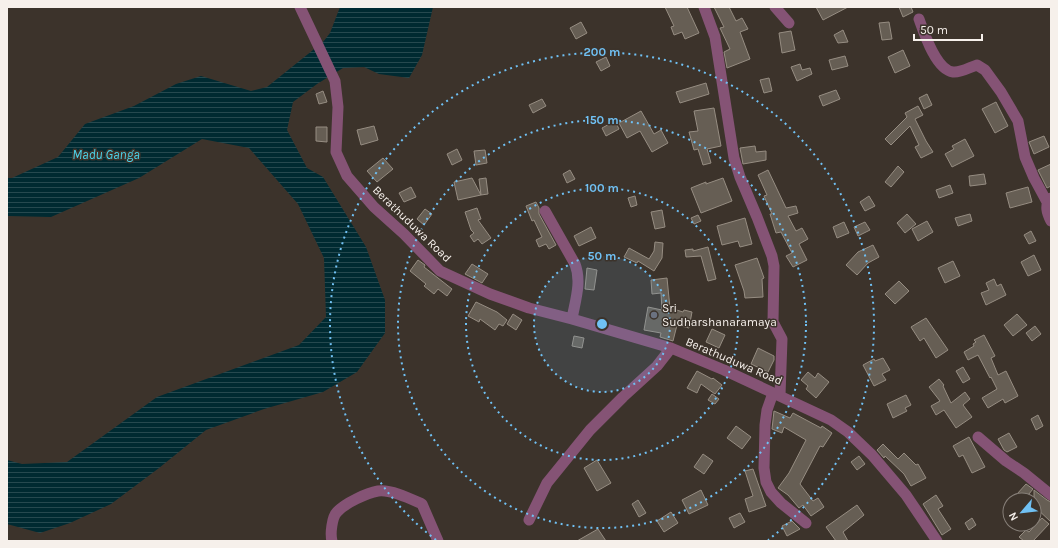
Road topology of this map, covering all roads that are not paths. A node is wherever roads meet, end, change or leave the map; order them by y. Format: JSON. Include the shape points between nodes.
{"nodes":[{"id":1,"x":300,"y":7,"type":"edge"},
{"id":2,"x":704,"y":7,"type":"edge"},
{"id":3,"x":774,"y":7,"type":"edge"},
{"id":4,"x":919,"y":19,"type":"dead end"},
{"id":5,"x":789,"y":23,"type":"dead end"},
{"id":6,"x":1049,"y":200,"type":"edge"},
{"id":7,"x":545,"y":212,"type":"dead end"},
{"id":8,"x":1051,"y":221,"type":"edge"},
{"id":9,"x":572,"y":319,"type":"junction"},
{"id":10,"x":672,"y":348,"type":"junction"},
{"id":11,"x":777,"y":394,"type":"junction"},
{"id":12,"x":978,"y":438,"type":"dead end"},
{"id":13,"x":1051,"y":495,"type":"edge"},
{"id":14,"x":529,"y":520,"type":"dead end"},
{"id":15,"x":806,"y":523,"type":"dead end"},
{"id":16,"x":332,"y":541,"type":"edge"},
{"id":17,"x":438,"y":541,"type":"edge"},
{"id":18,"x":937,"y":541,"type":"edge"}],
"edges":[{"from":1,"to":9,"type":"street","name":"Berathuduwa Road","via":[[335,81],[338,107],[336,152],[348,176],[374,207],[440,271],[516,304]]},
{"from":2,"to":11,"type":"street","via":[[715,37],[734,158],[774,266],[773,322],[782,339]]},
{"from":3,"to":5,"type":"street"},
{"from":4,"to":6,"type":"street","via":[[930,48],[942,66],[952,72],[977,65],[985,70],[1001,92],[1018,121],[1025,157],[1034,178]]},
{"from":6,"to":8,"type":"street","via":[[1046,206]]},
{"from":7,"to":9,"type":"street","via":[[579,272]]},
{"from":9,"to":10,"type":"street","name":"Berathuduwa Road"},
{"from":10,"to":11,"type":"street","name":"Berathuduwa Road"},
{"from":10,"to":14,"type":"street","via":[[657,366],[590,430],[547,483]]},
{"from":11,"to":15,"type":"street","via":[[767,410],[764,468],[766,482],[781,503]]},
{"from":11,"to":18,"type":"street","name":"Berathuduwa Road","via":[[831,420],[848,432],[872,455],[906,495]]},
{"from":12,"to":13,"type":"street"},
{"from":16,"to":17,"type":"street","via":[[330,533],[336,512],[354,500],[379,491],[401,494],[422,504]]}]}
